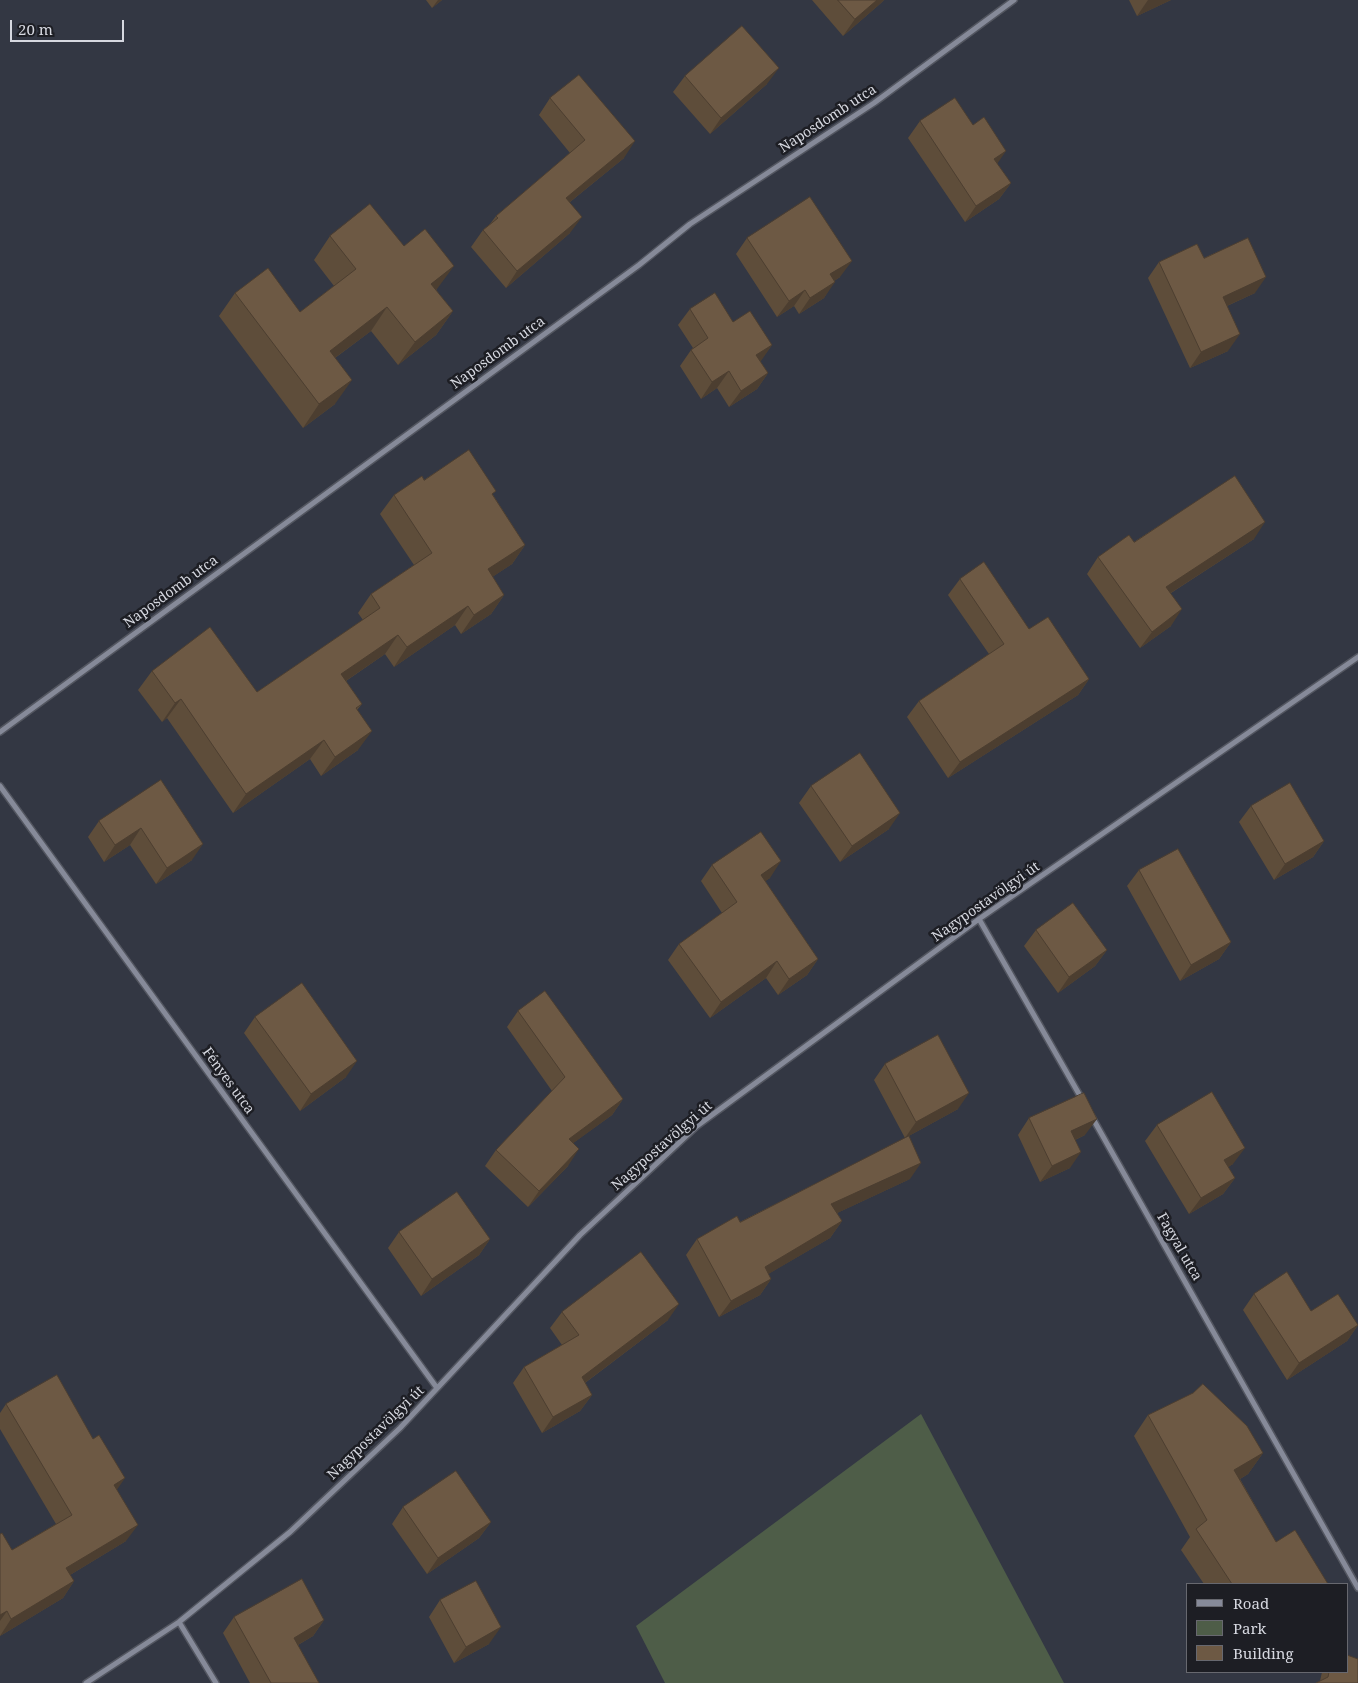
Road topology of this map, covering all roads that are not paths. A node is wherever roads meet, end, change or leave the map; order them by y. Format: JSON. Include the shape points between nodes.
{"nodes":[{"id":1,"x":1014,"y":0,"type":"edge"},
{"id":2,"x":1358,"y":657,"type":"edge"},
{"id":3,"x":0,"y":732,"type":"edge"},
{"id":4,"x":0,"y":786,"type":"edge"},
{"id":5,"x":979,"y":919,"type":"junction"},
{"id":6,"x":437,"y":1388,"type":"junction"},
{"id":7,"x":1358,"y":1588,"type":"edge"},
{"id":8,"x":179,"y":1622,"type":"junction"},
{"id":9,"x":86,"y":1683,"type":"edge"},
{"id":10,"x":216,"y":1683,"type":"edge"}],
"edges":[{"from":1,"to":3,"type":"street","name":"Naposdomb utca","via":[[874,103],[690,224],[639,265]]},
{"from":2,"to":5,"type":"street","name":"Nagypostavölgyi út"},
{"from":4,"to":6,"type":"street","name":"Fényes utca"},
{"from":5,"to":6,"type":"street","name":"Nagypostavölgyi út","via":[[698,1126],[580,1235]]},
{"from":5,"to":7,"type":"street","name":"Fagyal utca"},
{"from":6,"to":8,"type":"street","name":"Nagypostavölgyi út","via":[[400,1428],[290,1532]]},
{"from":8,"to":9,"type":"street","name":"Nagypostavölgyi út"},
{"from":8,"to":10,"type":"street"}]}
